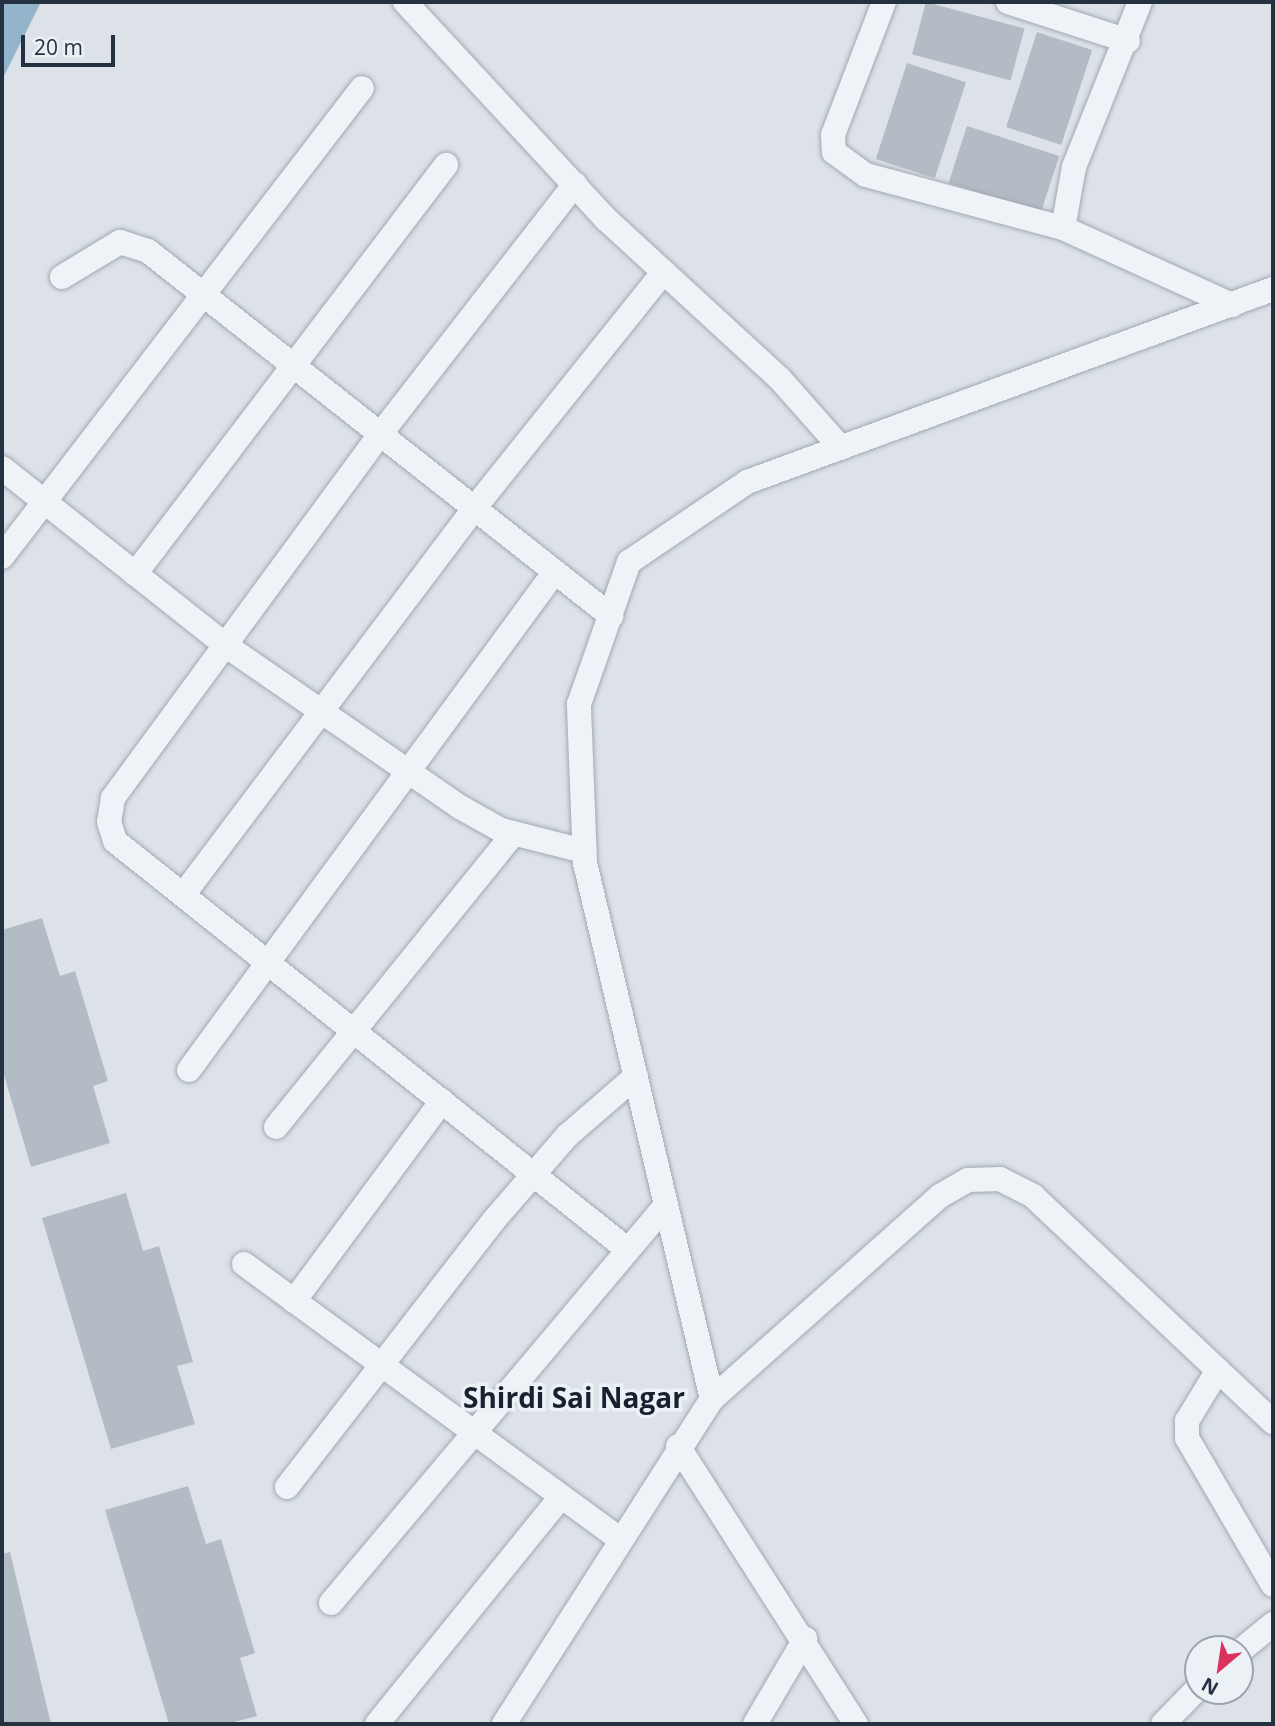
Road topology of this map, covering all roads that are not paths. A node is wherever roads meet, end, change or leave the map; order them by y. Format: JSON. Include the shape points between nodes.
{"nodes":[{"id":1,"x":405,"y":2,"type":"edge"},
{"id":2,"x":884,"y":2,"type":"edge"},
{"id":3,"x":1009,"y":2,"type":"edge"},
{"id":4,"x":1140,"y":2,"type":"edge"},
{"id":5,"x":1128,"y":41,"type":"junction"},
{"id":6,"x":362,"y":88,"type":"dead end"},
{"id":7,"x":446,"y":165,"type":"dead end"},
{"id":8,"x":575,"y":184,"type":"junction"},
{"id":9,"x":1063,"y":228,"type":"junction"},
{"id":10,"x":664,"y":272,"type":"junction"},
{"id":11,"x":62,"y":277,"type":"dead end"},
{"id":12,"x":1273,"y":289,"type":"edge"},
{"id":13,"x":202,"y":295,"type":"junction"},
{"id":14,"x":1232,"y":304,"type":"junction"},
{"id":15,"x":290,"y":366,"type":"junction"},
{"id":16,"x":378,"y":437,"type":"junction"},
{"id":17,"x":841,"y":448,"type":"junction"},
{"id":18,"x":2,"y":468,"type":"edge"},
{"id":19,"x":44,"y":502,"type":"junction"},
{"id":20,"x":473,"y":510,"type":"junction"},
{"id":21,"x":2,"y":557,"type":"edge"},
{"id":22,"x":554,"y":573,"type":"junction"},
{"id":23,"x":135,"y":574,"type":"junction"},
{"id":24,"x":611,"y":616,"type":"junction"},
{"id":25,"x":225,"y":645,"type":"junction"},
{"id":26,"x":321,"y":711,"type":"junction"},
{"id":27,"x":410,"y":772,"type":"junction"},
{"id":28,"x":514,"y":834,"type":"junction"},
{"id":29,"x":584,"y":851,"type":"junction"},
{"id":30,"x":183,"y":895,"type":"junction"},
{"id":31,"x":268,"y":960,"type":"junction"},
{"id":32,"x":353,"y":1030,"type":"junction"},
{"id":33,"x":189,"y":1070,"type":"dead end"},
{"id":34,"x":636,"y":1076,"type":"junction"},
{"id":35,"x":442,"y":1101,"type":"junction"},
{"id":36,"x":276,"y":1127,"type":"dead end"},
{"id":37,"x":533,"y":1175,"type":"junction"},
{"id":38,"x":666,"y":1205,"type":"junction"},
{"id":39,"x":628,"y":1250,"type":"junction"},
{"id":40,"x":244,"y":1264,"type":"dead end"},
{"id":41,"x":293,"y":1301,"type":"junction"},
{"id":42,"x":380,"y":1364,"type":"junction"},
{"id":43,"x":1218,"y":1370,"type":"junction"},
{"id":44,"x":712,"y":1399,"type":"junction"},
{"id":45,"x":1273,"y":1422,"type":"edge"},
{"id":46,"x":472,"y":1431,"type":"junction"},
{"id":47,"x":678,"y":1446,"type":"junction"},
{"id":48,"x":287,"y":1487,"type":"dead end"},
{"id":49,"x":561,"y":1497,"type":"junction"},
{"id":50,"x":620,"y":1539,"type":"junction"},
{"id":51,"x":1273,"y":1585,"type":"edge"},
{"id":52,"x":331,"y":1603,"type":"dead end"},
{"id":53,"x":1273,"y":1625,"type":"edge"},
{"id":54,"x":805,"y":1639,"type":"junction"},
{"id":55,"x":1254,"y":1640,"type":"edge"},
{"id":56,"x":1184,"y":1702,"type":"edge"},
{"id":57,"x":377,"y":1724,"type":"edge"},
{"id":58,"x":504,"y":1724,"type":"edge"},
{"id":59,"x":755,"y":1724,"type":"edge"},
{"id":60,"x":856,"y":1724,"type":"edge"},
{"id":61,"x":1163,"y":1724,"type":"edge"}],
"edges":[{"from":1,"to":8,"type":"street"},
{"from":2,"to":9,"type":"street","via":[[833,135],[834,152],[866,175]]},
{"from":3,"to":5,"type":"street"},
{"from":4,"to":5,"type":"street"},
{"from":5,"to":9,"type":"street","via":[[1074,167]]},
{"from":6,"to":13,"type":"street"},
{"from":7,"to":15,"type":"street"},
{"from":8,"to":10,"type":"street"},
{"from":8,"to":16,"type":"street"},
{"from":9,"to":14,"type":"street"},
{"from":10,"to":17,"type":"street","via":[[780,379]]},
{"from":10,"to":20,"type":"street"},
{"from":11,"to":13,"type":"street","via":[[120,242],[148,251]]},
{"from":12,"to":14,"type":"street"},
{"from":13,"to":15,"type":"street"},
{"from":13,"to":19,"type":"street"},
{"from":14,"to":17,"type":"street"},
{"from":15,"to":16,"type":"street"},
{"from":15,"to":23,"type":"street"},
{"from":16,"to":20,"type":"street"},
{"from":16,"to":25,"type":"street"},
{"from":17,"to":24,"type":"street","via":[[747,482],[629,562]]},
{"from":18,"to":19,"type":"street"},
{"from":19,"to":21,"type":"street"},
{"from":19,"to":23,"type":"street"},
{"from":20,"to":22,"type":"street"},
{"from":20,"to":26,"type":"street"},
{"from":22,"to":24,"type":"street"},
{"from":22,"to":27,"type":"street"},
{"from":23,"to":25,"type":"street"},
{"from":24,"to":29,"type":"street","via":[[579,704]]},
{"from":25,"to":26,"type":"street"},
{"from":25,"to":30,"type":"street","via":[[113,798],[108,822],[115,841]]},
{"from":26,"to":27,"type":"street"},
{"from":26,"to":30,"type":"street"},
{"from":27,"to":28,"type":"street"},
{"from":27,"to":31,"type":"street"},
{"from":28,"to":29,"type":"street"},
{"from":28,"to":32,"type":"street"},
{"from":29,"to":34,"type":"street"},
{"from":30,"to":31,"type":"street"},
{"from":31,"to":32,"type":"street"},
{"from":31,"to":33,"type":"street"},
{"from":32,"to":35,"type":"street"},
{"from":32,"to":36,"type":"street"},
{"from":34,"to":37,"type":"street"},
{"from":34,"to":38,"type":"street"},
{"from":35,"to":37,"type":"street"},
{"from":35,"to":41,"type":"street"},
{"from":37,"to":39,"type":"street"},
{"from":37,"to":42,"type":"street"},
{"from":38,"to":39,"type":"street"},
{"from":38,"to":44,"type":"street"},
{"from":39,"to":46,"type":"street"},
{"from":40,"to":41,"type":"street"},
{"from":41,"to":42,"type":"street"},
{"from":42,"to":46,"type":"street"},
{"from":42,"to":48,"type":"street"},
{"from":43,"to":44,"type":"street","via":[[1033,1196],[1000,1179],[968,1180],[871,1255]]},
{"from":43,"to":45,"type":"street"},
{"from":43,"to":51,"type":"street","via":[[1187,1421],[1187,1437]]},
{"from":44,"to":47,"type":"street"},
{"from":46,"to":49,"type":"street"},
{"from":46,"to":52,"type":"street"},
{"from":47,"to":50,"type":"street"},
{"from":47,"to":54,"type":"street"},
{"from":49,"to":50,"type":"street"},
{"from":49,"to":57,"type":"street"},
{"from":50,"to":58,"type":"street"},
{"from":53,"to":55,"type":"street"},
{"from":54,"to":59,"type":"street"},
{"from":54,"to":60,"type":"street"},
{"from":56,"to":61,"type":"street"}]}
